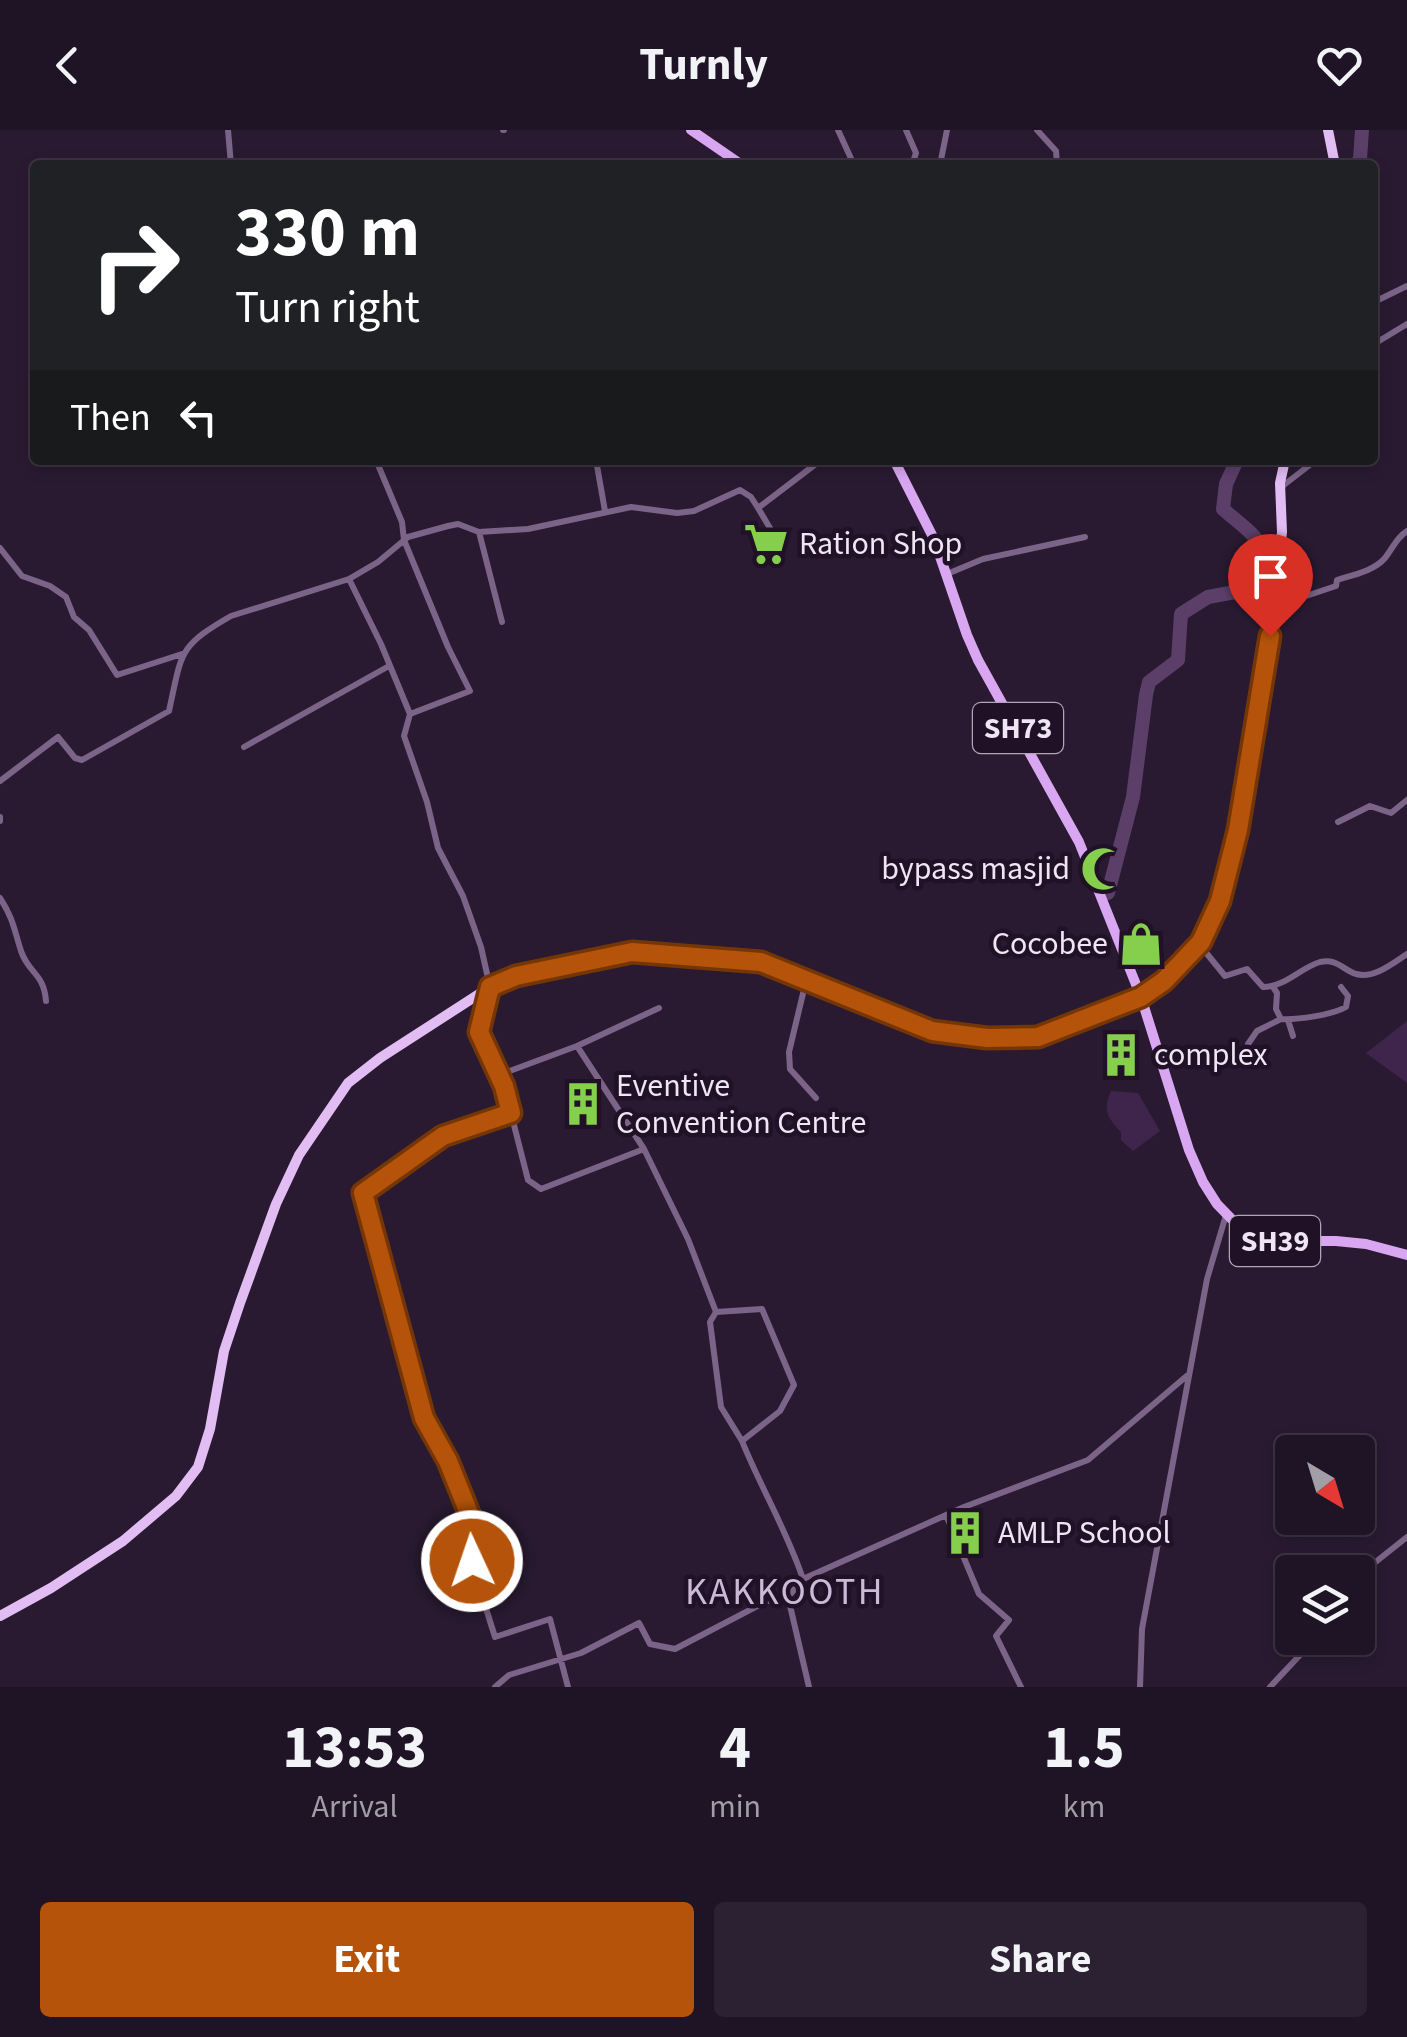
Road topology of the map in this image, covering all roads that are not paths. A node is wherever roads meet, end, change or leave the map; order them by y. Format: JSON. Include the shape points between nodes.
{"nodes":[{"id":1,"x":228,"y":130,"type":"edge"},
{"id":2,"x":691,"y":130,"type":"edge"},
{"id":3,"x":838,"y":130,"type":"edge"},
{"id":4,"x":906,"y":130,"type":"edge"},
{"id":5,"x":947,"y":130,"type":"edge"},
{"id":6,"x":1037,"y":130,"type":"edge"},
{"id":7,"x":1328,"y":130,"type":"edge"},
{"id":8,"x":231,"y":160,"type":"edge"},
{"id":9,"x":735,"y":160,"type":"edge"},
{"id":10,"x":852,"y":160,"type":"edge"},
{"id":11,"x":916,"y":160,"type":"edge"},
{"id":12,"x":941,"y":160,"type":"edge"},
{"id":13,"x":1057,"y":160,"type":"edge"},
{"id":14,"x":1335,"y":160,"type":"edge"},
{"id":15,"x":1407,"y":286,"type":"edge"},
{"id":16,"x":1378,"y":299,"type":"edge"},
{"id":17,"x":1407,"y":324,"type":"edge"},
{"id":18,"x":1378,"y":338,"type":"edge"},
{"id":19,"x":378,"y":465,"type":"edge"},
{"id":20,"x":597,"y":465,"type":"edge"},
{"id":21,"x":814,"y":465,"type":"edge"},
{"id":22,"x":897,"y":465,"type":"edge"},
{"id":23,"x":1285,"y":465,"type":"edge"},
{"id":24,"x":1310,"y":465,"type":"edge"},
{"id":25,"x":1280,"y":488,"type":"junction"},
{"id":26,"x":758,"y":508,"type":"junction"},
{"id":27,"x":605,"y":511,"type":"junction"},
{"id":28,"x":1407,"y":530,"type":"edge"},
{"id":29,"x":479,"y":532,"type":"junction"},
{"id":30,"x":1085,"y":537,"type":"dead end"},
{"id":31,"x":404,"y":540,"type":"junction"},
{"id":32,"x":0,"y":548,"type":"edge"},
{"id":33,"x":778,"y":558,"type":"dead end"},
{"id":34,"x":946,"y":574,"type":"junction"},
{"id":35,"x":350,"y":579,"type":"junction"},
{"id":36,"x":1275,"y":595,"type":"junction"},
{"id":37,"x":502,"y":622,"type":"dead end"},
{"id":38,"x":182,"y":654,"type":"junction"},
{"id":39,"x":389,"y":666,"type":"junction"},
{"id":40,"x":410,"y":714,"type":"junction"},
{"id":41,"x":244,"y":746,"type":"dead end"},
{"id":42,"x":0,"y":781,"type":"edge"},
{"id":43,"x":1407,"y":800,"type":"edge"},
{"id":44,"x":1338,"y":822,"type":"dead end"},
{"id":45,"x":0,"y":898,"type":"edge"},
{"id":46,"x":1199,"y":944,"type":"junction"},
{"id":47,"x":1407,"y":954,"type":"edge"},
{"id":48,"x":806,"y":981,"type":"junction"},
{"id":49,"x":490,"y":987,"type":"junction"},
{"id":50,"x":1273,"y":987,"type":"junction"},
{"id":51,"x":1340,"y":988,"type":"dead end"},
{"id":52,"x":1141,"y":997,"type":"junction"},
{"id":53,"x":46,"y":1000,"type":"dead end"},
{"id":54,"x":659,"y":1008,"type":"dead end"},
{"id":55,"x":1284,"y":1019,"type":"junction"},
{"id":56,"x":1293,"y":1036,"type":"dead end"},
{"id":57,"x":1248,"y":1044,"type":"dead end"},
{"id":58,"x":578,"y":1046,"type":"junction"},
{"id":59,"x":498,"y":1075,"type":"junction"},
{"id":60,"x":816,"y":1098,"type":"dead end"},
{"id":61,"x":511,"y":1113,"type":"junction"},
{"id":62,"x":644,"y":1150,"type":"junction"},
{"id":63,"x":1226,"y":1215,"type":"junction"},
{"id":64,"x":1407,"y":1255,"type":"edge"},
{"id":65,"x":716,"y":1312,"type":"junction"},
{"id":66,"x":1190,"y":1373,"type":"junction"},
{"id":67,"x":742,"y":1441,"type":"junction"},
{"id":68,"x":946,"y":1515,"type":"junction"},
{"id":69,"x":1407,"y":1537,"type":"edge"},
{"id":70,"x":1375,"y":1562,"type":"edge"},
{"id":71,"x":803,"y":1579,"type":"junction"},
{"id":72,"x":788,"y":1597,"type":"junction"},
{"id":73,"x":0,"y":1616,"type":"edge"},
{"id":74,"x":1300,"y":1655,"type":"edge"},
{"id":75,"x":560,"y":1660,"type":"junction"},
{"id":76,"x":495,"y":1687,"type":"edge"},
{"id":77,"x":568,"y":1687,"type":"edge"},
{"id":78,"x":809,"y":1687,"type":"edge"},
{"id":79,"x":1022,"y":1687,"type":"edge"},
{"id":80,"x":1140,"y":1687,"type":"edge"},
{"id":81,"x":1270,"y":1687,"type":"edge"}],
"edges":[{"from":1,"to":8,"type":"street"},
{"from":2,"to":9,"type":"main road"},
{"from":3,"to":10,"type":"street"},
{"from":4,"to":11,"type":"street"},
{"from":5,"to":12,"type":"street"},
{"from":6,"to":13,"type":"street"},
{"from":7,"to":14,"type":"highway"},
{"from":15,"to":16,"type":"street"},
{"from":17,"to":18,"type":"street"},
{"from":19,"to":31,"type":"street"},
{"from":20,"to":27,"type":"street"},
{"from":21,"to":26,"type":"street"},
{"from":22,"to":34,"type":"main road","number":"SH73"},
{"from":23,"to":25,"type":"highway"},
{"from":24,"to":25,"type":"street"},
{"from":25,"to":36,"type":"highway"},
{"from":26,"to":27,"type":"street","via":[[740,490],[694,512]]},
{"from":26,"to":33,"type":"street","via":[[778,540]]},
{"from":27,"to":29,"type":"street","via":[[538,528]]},
{"from":28,"to":36,"type":"street","via":[[1384,560],[1336,586],[1306,596]]},
{"from":29,"to":31,"type":"street","via":[[458,524]]},
{"from":29,"to":37,"type":"street"},
{"from":30,"to":34,"type":"street"},
{"from":31,"to":35,"type":"street"},
{"from":31,"to":40,"type":"street","via":[[470,691]]},
{"from":32,"to":38,"type":"street","via":[[22,576],[66,597],[117,676]]},
{"from":34,"to":52,"type":"main road","number":"SH73","via":[[978,660],[1079,842]]},
{"from":35,"to":38,"type":"street","via":[[230,616]]},
{"from":35,"to":39,"type":"street"},
{"from":36,"to":46,"type":"highway","via":[[1233,854]]},
{"from":38,"to":42,"type":"street","via":[[169,711],[82,760],[58,736]]},
{"from":39,"to":40,"type":"street"},
{"from":39,"to":41,"type":"street"},
{"from":40,"to":49,"type":"street","via":[[404,736]]},
{"from":43,"to":44,"type":"street","via":[[1391,813],[1370,806]]},
{"from":45,"to":53,"type":"street","via":[[16,923],[21,951],[45,984]]},
{"from":46,"to":50,"type":"street","via":[[1226,976],[1247,968],[1263,987]]},
{"from":46,"to":52,"type":"highway"},
{"from":47,"to":50,"type":"street","via":[[1374,974],[1321,962]]},
{"from":48,"to":49,"type":"highway","via":[[761,962],[632,952]]},
{"from":48,"to":52,"type":"highway","via":[[932,1031],[987,1038],[1038,1037]]},
{"from":48,"to":60,"type":"street","via":[[790,1068]]},
{"from":49,"to":59,"type":"street","via":[[479,1032]]},
{"from":49,"to":73,"type":"highway","via":[[348,1083],[298,1155],[234,1319],[198,1467],[176,1496],[123,1541]]},
{"from":50,"to":55,"type":"street"},
{"from":51,"to":55,"type":"street","via":[[1348,996],[1337,1013]]},
{"from":52,"to":63,"type":"main road","number":"SH39","via":[[1190,1150]]},
{"from":54,"to":58,"type":"street"},
{"from":55,"to":56,"type":"street"},
{"from":55,"to":57,"type":"street","via":[[1257,1031]]},
{"from":58,"to":59,"type":"street"},
{"from":58,"to":62,"type":"street"},
{"from":59,"to":61,"type":"street"},
{"from":61,"to":62,"type":"street","via":[[528,1180],[541,1189]]},
{"from":61,"to":75,"type":"street","via":[[443,1136],[363,1193],[424,1418],[475,1528],[472,1561],[495,1636],[550,1619]]},
{"from":62,"to":65,"type":"street"},
{"from":63,"to":64,"type":"main road","number":"SH39","via":[[1248,1236],[1266,1242],[1336,1241]]},
{"from":63,"to":66,"type":"street"},
{"from":65,"to":67,"type":"street","via":[[710,1322],[721,1407]]},
{"from":65,"to":67,"type":"street","via":[[762,1310],[794,1385],[780,1411]]},
{"from":66,"to":68,"type":"street","via":[[1088,1460]]},
{"from":66,"to":80,"type":"street","via":[[1142,1629]]},
{"from":67,"to":71,"type":"street"},
{"from":68,"to":71,"type":"street"},
{"from":68,"to":79,"type":"street","via":[[979,1594],[1009,1620],[996,1636]]},
{"from":69,"to":70,"type":"street"},
{"from":71,"to":72,"type":"street"},
{"from":72,"to":75,"type":"street","via":[[766,1601],[675,1649],[650,1644],[639,1623]]},
{"from":72,"to":78,"type":"street"},
{"from":74,"to":81,"type":"street"},
{"from":75,"to":76,"type":"street","via":[[508,1675]]},
{"from":75,"to":77,"type":"street"}]}
